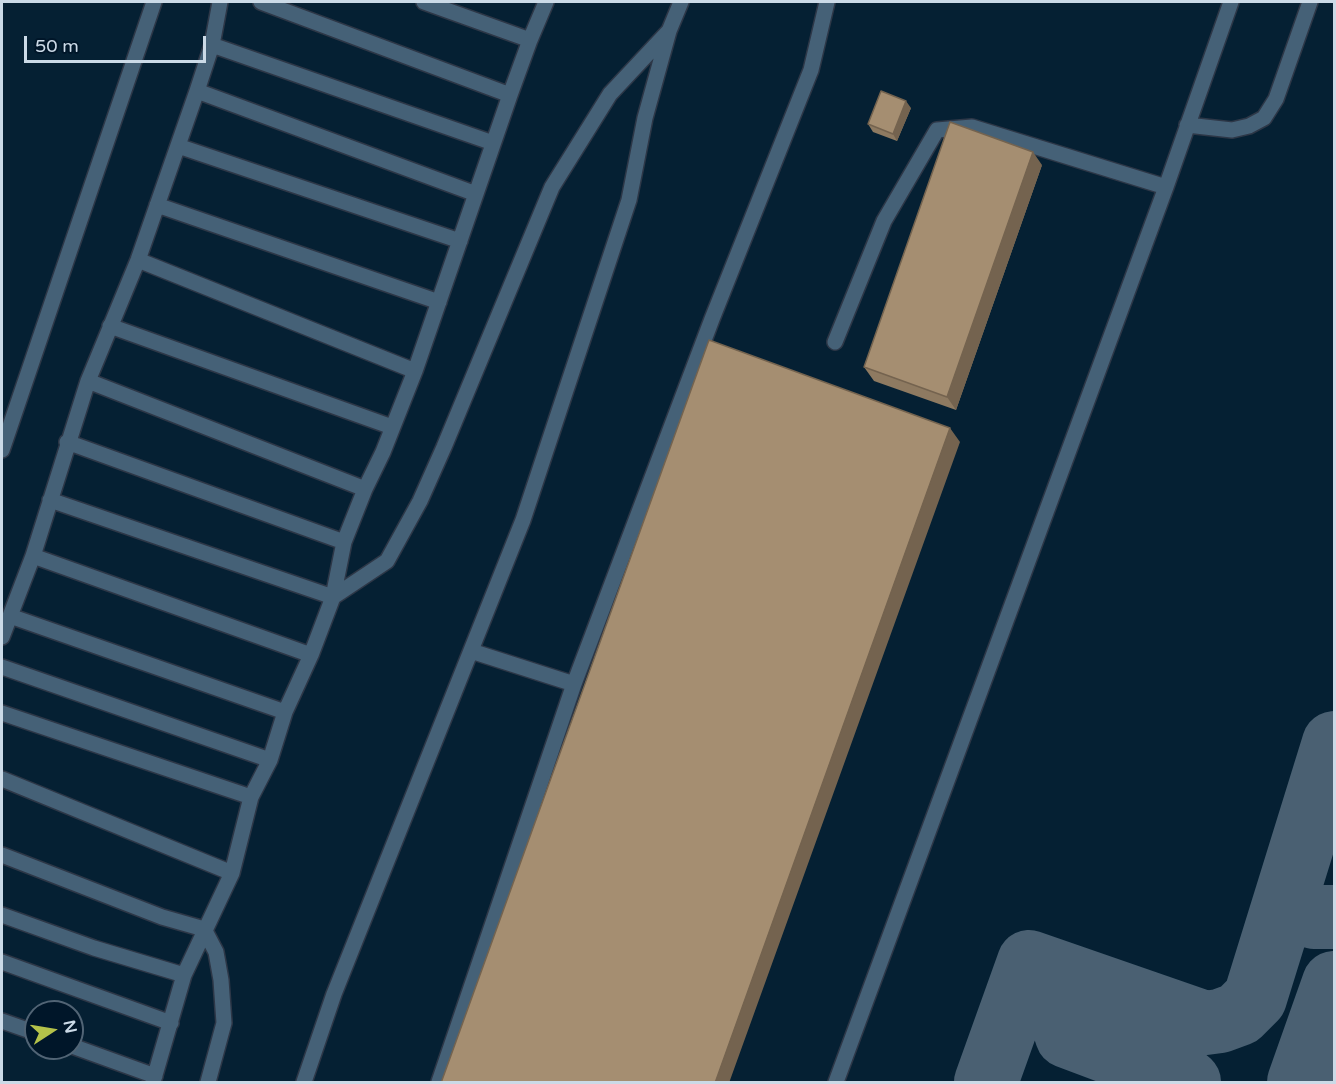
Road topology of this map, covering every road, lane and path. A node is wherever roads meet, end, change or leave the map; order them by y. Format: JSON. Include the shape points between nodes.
{"nodes":[{"id":1,"x":154,"y":2,"type":"edge"},
{"id":2,"x":220,"y":2,"type":"edge"},
{"id":3,"x":261,"y":2,"type":"edge"},
{"id":4,"x":424,"y":2,"type":"edge"},
{"id":5,"x":546,"y":2,"type":"edge"},
{"id":6,"x":681,"y":2,"type":"edge"},
{"id":7,"x":827,"y":2,"type":"edge"},
{"id":8,"x":1231,"y":2,"type":"edge"},
{"id":9,"x":1310,"y":2,"type":"edge"},
{"id":10,"x":669,"y":31,"type":"junction"},
{"id":11,"x":530,"y":40,"type":"junction"},
{"id":12,"x":212,"y":45,"type":"junction"},
{"id":13,"x":197,"y":91,"type":"junction"},
{"id":14,"x":510,"y":95,"type":"junction"},
{"id":15,"x":1187,"y":125,"type":"junction"},
{"id":16,"x":493,"y":143,"type":"junction"},
{"id":17,"x":178,"y":146,"type":"junction"},
{"id":18,"x":1166,"y":187,"type":"junction"},
{"id":19,"x":476,"y":194,"type":"junction"},
{"id":20,"x":157,"y":206,"type":"junction"},
{"id":21,"x":460,"y":241,"type":"junction"},
{"id":22,"x":138,"y":260,"type":"junction"},
{"id":23,"x":439,"y":302,"type":"junction"},
{"id":24,"x":110,"y":326,"type":"junction"},
{"id":25,"x":835,"y":342,"type":"dead end"},
{"id":26,"x":415,"y":371,"type":"junction"},
{"id":27,"x":88,"y":381,"type":"junction"},
{"id":28,"x":392,"y":427,"type":"junction"},
{"id":29,"x":67,"y":442,"type":"junction"},
{"id":30,"x":2,"y":450,"type":"edge"},
{"id":31,"x":365,"y":489,"type":"junction"},
{"id":32,"x":50,"y":500,"type":"junction"},
{"id":33,"x":344,"y":542,"type":"junction"},
{"id":34,"x":33,"y":556,"type":"junction"},
{"id":35,"x":333,"y":597,"type":"junction"},
{"id":36,"x":10,"y":616,"type":"junction"},
{"id":37,"x":2,"y":637,"type":"edge"},
{"id":38,"x":471,"y":651,"type":"junction"},
{"id":39,"x":311,"y":655,"type":"junction"},
{"id":40,"x":2,"y":666,"type":"edge"},
{"id":41,"x":574,"y":684,"type":"junction"},
{"id":42,"x":2,"y":712,"type":"edge"},
{"id":43,"x":285,"y":712,"type":"junction"},
{"id":44,"x":270,"y":760,"type":"junction"},
{"id":45,"x":2,"y":779,"type":"edge"},
{"id":46,"x":251,"y":797,"type":"junction"},
{"id":47,"x":2,"y":855,"type":"edge"},
{"id":48,"x":232,"y":873,"type":"junction"},
{"id":49,"x":2,"y":915,"type":"edge"},
{"id":50,"x":204,"y":929,"type":"junction"},
{"id":51,"x":2,"y":962,"type":"edge"},
{"id":52,"x":184,"y":975,"type":"junction"},
{"id":53,"x":2,"y":1021,"type":"edge"},
{"id":54,"x":171,"y":1023,"type":"junction"},
{"id":55,"x":24,"y":1029,"type":"edge"},
{"id":56,"x":84,"y":1051,"type":"edge"},
{"id":57,"x":154,"y":1079,"type":"edge"},
{"id":58,"x":208,"y":1083,"type":"edge"},
{"id":59,"x":304,"y":1083,"type":"edge"},
{"id":60,"x":439,"y":1083,"type":"edge"},
{"id":61,"x":836,"y":1083,"type":"edge"}],
"edges":[{"from":1,"to":30,"type":"street"},
{"from":2,"to":12,"type":"street"},
{"from":3,"to":14,"type":"street"},
{"from":4,"to":11,"type":"street"},
{"from":5,"to":11,"type":"street"},
{"from":6,"to":10,"type":"street"},
{"from":7,"to":41,"type":"street","via":[[811,70]]},
{"from":8,"to":15,"type":"street"},
{"from":9,"to":15,"type":"street","via":[[1276,99],[1264,118],[1232,130]]},
{"from":10,"to":35,"type":"street","via":[[610,94],[552,187],[444,447],[387,561]]},
{"from":10,"to":38,"type":"street","via":[[645,118],[629,200],[523,520]]},
{"from":11,"to":14,"type":"street"},
{"from":12,"to":13,"type":"street"},
{"from":12,"to":16,"type":"street"},
{"from":13,"to":17,"type":"street"},
{"from":13,"to":19,"type":"street"},
{"from":14,"to":16,"type":"street"},
{"from":15,"to":18,"type":"street"},
{"from":16,"to":19,"type":"street"},
{"from":17,"to":20,"type":"street"},
{"from":17,"to":21,"type":"street"},
{"from":18,"to":25,"type":"street","via":[[972,127],[937,130],[884,221]]},
{"from":18,"to":61,"type":"street"},
{"from":19,"to":21,"type":"street"},
{"from":20,"to":22,"type":"street"},
{"from":20,"to":23,"type":"street"},
{"from":21,"to":23,"type":"street"},
{"from":22,"to":24,"type":"street"},
{"from":22,"to":26,"type":"street"},
{"from":23,"to":26,"type":"street"},
{"from":24,"to":27,"type":"street"},
{"from":24,"to":28,"type":"street"},
{"from":26,"to":28,"type":"street"},
{"from":27,"to":29,"type":"street"},
{"from":27,"to":31,"type":"street"},
{"from":28,"to":31,"type":"street"},
{"from":29,"to":32,"type":"street"},
{"from":29,"to":33,"type":"street"},
{"from":31,"to":33,"type":"street"},
{"from":32,"to":34,"type":"street"},
{"from":32,"to":35,"type":"street"},
{"from":33,"to":35,"type":"street"},
{"from":34,"to":36,"type":"street"},
{"from":34,"to":39,"type":"street"},
{"from":35,"to":39,"type":"street"},
{"from":36,"to":37,"type":"street"},
{"from":36,"to":43,"type":"street"},
{"from":38,"to":41,"type":"street"},
{"from":38,"to":59,"type":"street","via":[[334,994]]},
{"from":39,"to":43,"type":"street"},
{"from":40,"to":44,"type":"street"},
{"from":41,"to":60,"type":"street"},
{"from":42,"to":46,"type":"street"},
{"from":43,"to":44,"type":"street"},
{"from":44,"to":46,"type":"street"},
{"from":45,"to":48,"type":"street"},
{"from":46,"to":48,"type":"street"},
{"from":47,"to":50,"type":"street","via":[[162,917]]},
{"from":48,"to":50,"type":"street"},
{"from":49,"to":52,"type":"street"},
{"from":50,"to":52,"type":"street"},
{"from":50,"to":58,"type":"street","via":[[216,952],[224,1023]]},
{"from":51,"to":54,"type":"street"},
{"from":52,"to":54,"type":"street"},
{"from":53,"to":55,"type":"street"},
{"from":54,"to":57,"type":"street"},
{"from":56,"to":57,"type":"street"}]}
